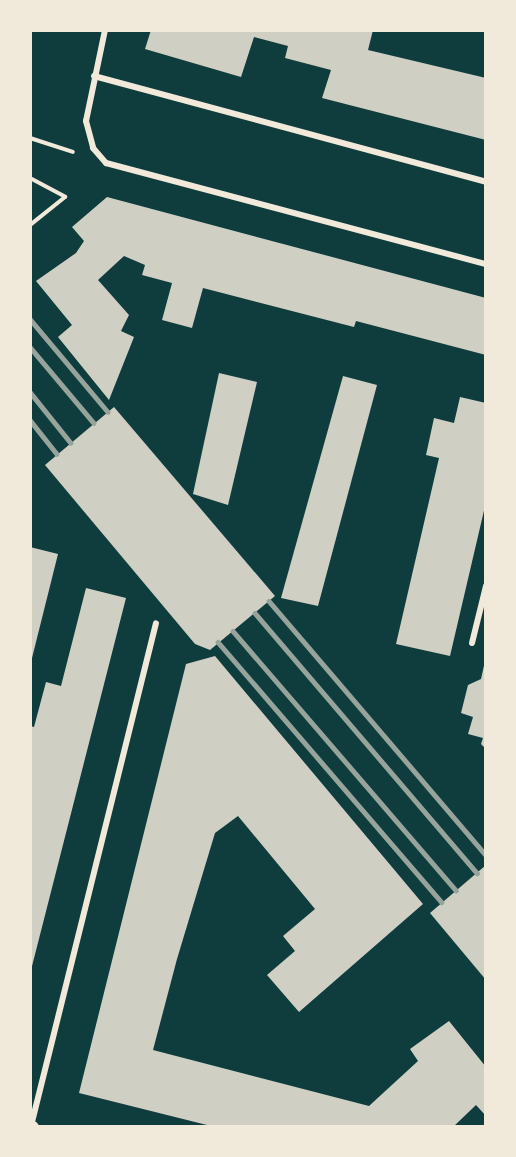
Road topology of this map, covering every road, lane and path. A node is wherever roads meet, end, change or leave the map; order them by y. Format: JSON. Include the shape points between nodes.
{"nodes":[{"id":1,"x":105,"y":30,"type":"edge"},
{"id":2,"x":94,"y":76,"type":"junction"},
{"id":3,"x":30,"y":138,"type":"edge"},
{"id":4,"x":105,"y":163,"type":"junction"},
{"id":5,"x":30,"y":178,"type":"edge"},
{"id":6,"x":486,"y":182,"type":"edge"},
{"id":7,"x":30,"y":225,"type":"edge"},
{"id":8,"x":486,"y":264,"type":"edge"},
{"id":9,"x":486,"y":586,"type":"edge"},
{"id":10,"x":156,"y":623,"type":"dead end"},
{"id":11,"x":472,"y":643,"type":"dead end"},
{"id":12,"x":31,"y":1127,"type":"edge"}],
"edges":[{"from":1,"to":2,"type":"street"},
{"from":2,"to":4,"type":"street","via":[[86,121],[93,148]]},
{"from":2,"to":6,"type":"street"},
{"from":3,"to":4,"type":"path"},
{"from":4,"to":8,"type":"street"},
{"from":5,"to":7,"type":"path","via":[[65,197]]},
{"from":9,"to":11,"type":"street"},
{"from":10,"to":12,"type":"street"}]}
